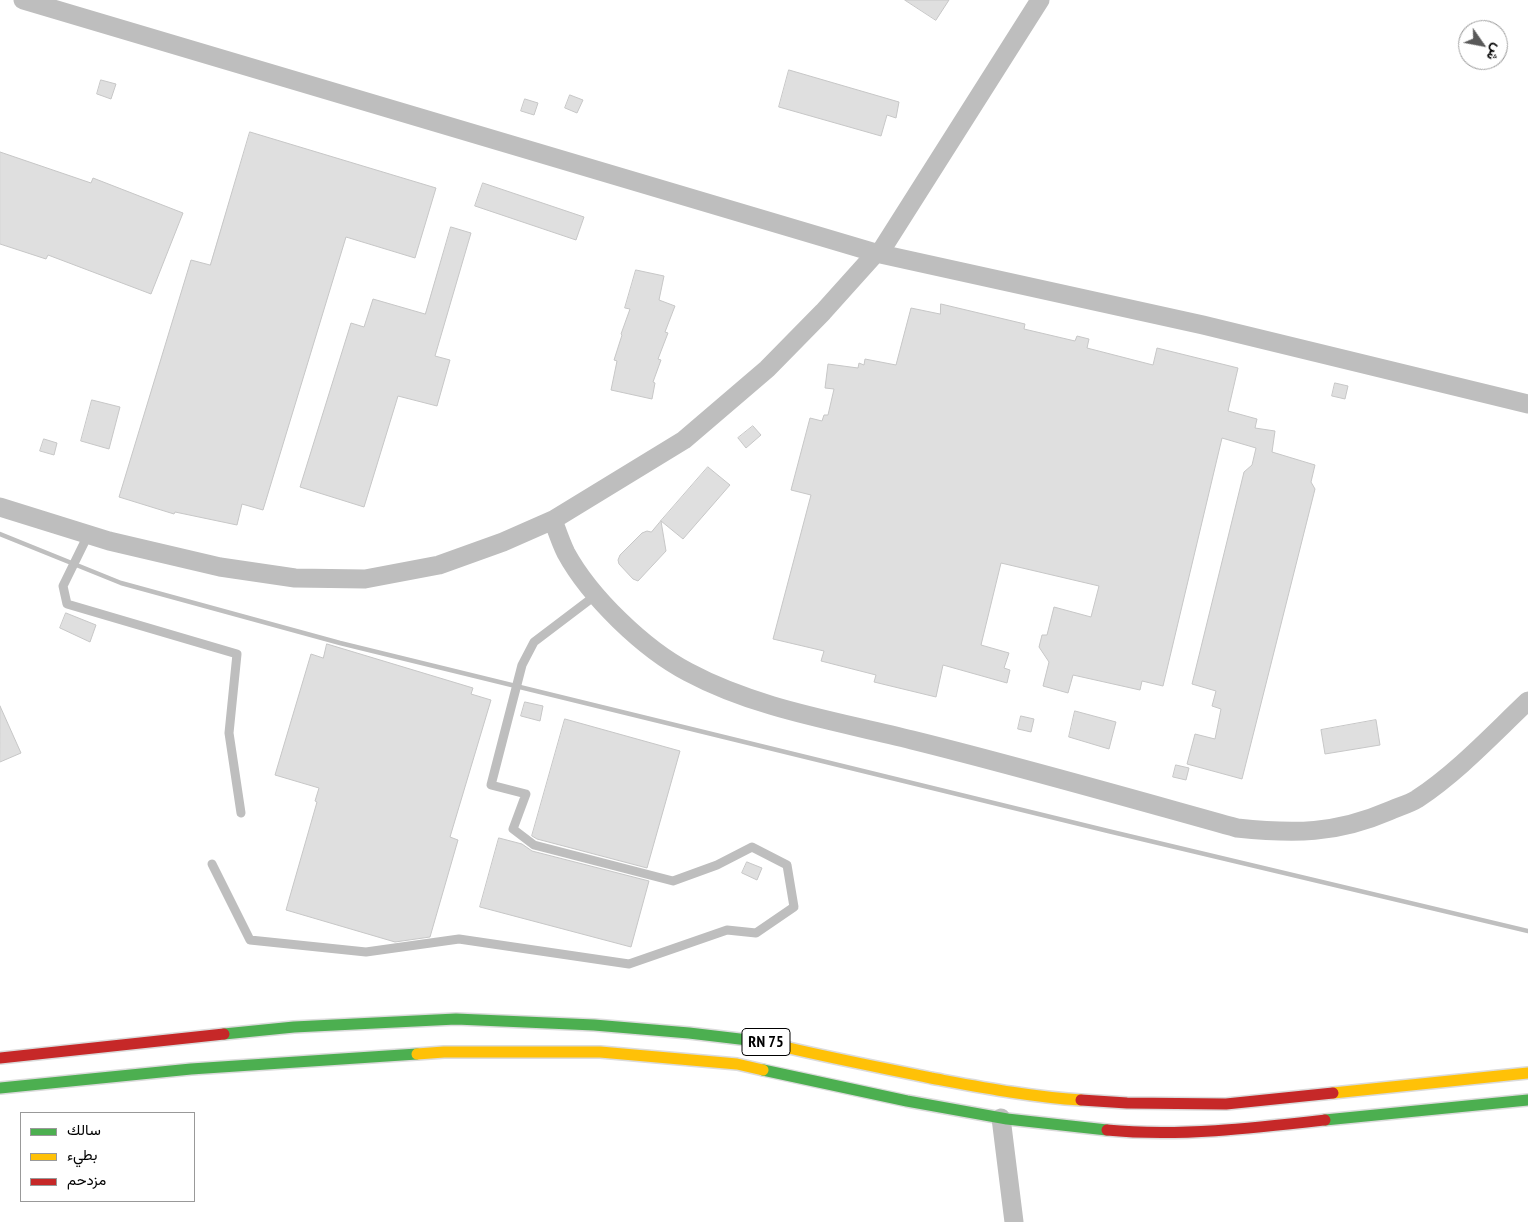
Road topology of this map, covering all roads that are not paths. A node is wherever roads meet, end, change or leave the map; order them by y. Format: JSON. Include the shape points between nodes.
{"nodes":[{"id":1,"x":23,"y":0,"type":"edge"},
{"id":2,"x":1040,"y":0,"type":"edge"},
{"id":3,"x":877,"y":254,"type":"junction"},
{"id":4,"x":1528,"y":404,"type":"edge"},
{"id":5,"x":0,"y":507,"type":"edge"},
{"id":6,"x":553,"y":520,"type":"junction"},
{"id":7,"x":88,"y":535,"type":"junction"},
{"id":8,"x":596,"y":595,"type":"junction"},
{"id":9,"x":1528,"y":701,"type":"edge"},
{"id":10,"x":241,"y":813,"type":"dead end"},
{"id":11,"x":212,"y":864,"type":"dead end"},
{"id":12,"x":0,"y":1058,"type":"edge"},
{"id":13,"x":1528,"y":1073,"type":"edge"},
{"id":14,"x":0,"y":1088,"type":"edge"},
{"id":15,"x":1528,"y":1100,"type":"edge"},
{"id":16,"x":1001,"y":1118,"type":"junction"},
{"id":17,"x":1014,"y":1222,"type":"edge"}],
"edges":[{"from":1,"to":3,"type":"street"},
{"from":2,"to":3,"type":"street"},
{"from":3,"to":4,"type":"street","via":[[1203,325]]},
{"from":3,"to":6,"type":"street","via":[[767,369],[684,440]]},
{"from":5,"to":7,"type":"street"},
{"from":6,"to":7,"type":"street","via":[[439,565],[365,579],[295,578],[220,567]]},
{"from":6,"to":8,"type":"street","via":[[566,552]]},
{"from":7,"to":10,"type":"lane","via":[[62,586],[67,604],[237,654],[229,733]]},
{"from":8,"to":9,"type":"street","via":[[653,649],[687,672],[730,692],[1227,825],[1279,832],[1318,831],[1368,820],[1416,800],[1460,766]]},
{"from":8,"to":11,"type":"lane","via":[[534,642],[522,665],[491,785],[526,794],[513,829],[534,845],[673,881],[718,865],[752,847],[787,865],[794,907],[756,933],[727,930],[629,964],[460,939],[366,952],[250,940]]},
{"from":12,"to":13,"type":"highway","number":"RN 75","via":[[294,1027],[456,1019],[689,1033],[765,1042],[973,1086],[1060,1099],[1127,1103],[1226,1104]]},
{"from":14,"to":16,"type":"highway","number":"RN 75","via":[[191,1069],[444,1052],[600,1052],[737,1064]]},
{"from":15,"to":16,"type":"highway","number":"RN 75","via":[[1260,1127],[1140,1133]]},
{"from":16,"to":17,"type":"street"}]}
